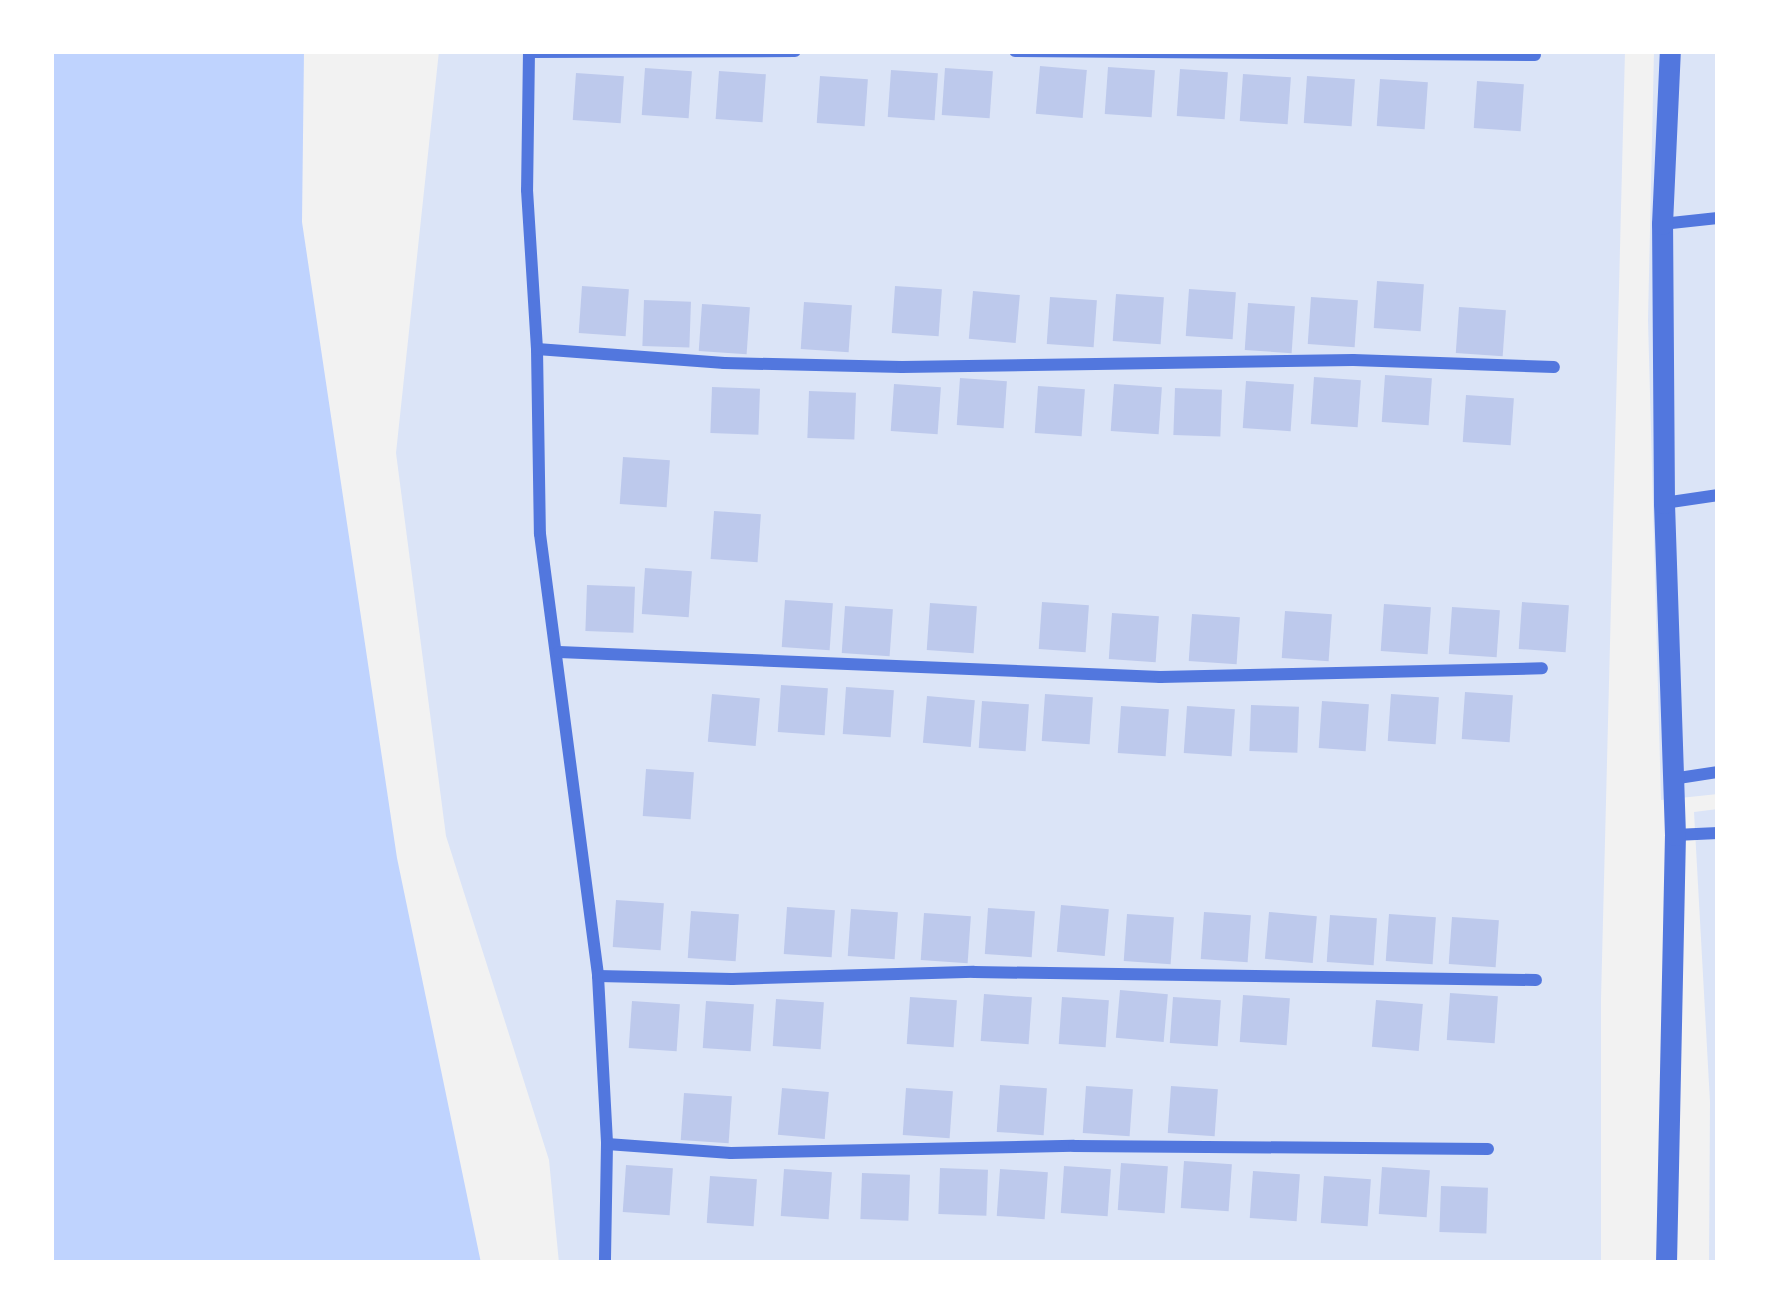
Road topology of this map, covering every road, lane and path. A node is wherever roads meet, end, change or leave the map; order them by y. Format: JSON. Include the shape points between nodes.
{"nodes":[{"id":1,"x":529,"y":51,"type":"edge"},
{"id":2,"x":795,"y":51,"type":"edge"},
{"id":3,"x":1015,"y":51,"type":"edge"},
{"id":4,"x":1670,"y":51,"type":"edge"},
{"id":5,"x":1535,"y":55,"type":"dead end"},
{"id":6,"x":1718,"y":218,"type":"edge"},
{"id":7,"x":1662,"y":224,"type":"junction"},
{"id":8,"x":537,"y":349,"type":"junction"},
{"id":9,"x":1554,"y":367,"type":"dead end"},
{"id":10,"x":1718,"y":495,"type":"edge"},
{"id":11,"x":1664,"y":503,"type":"junction"},
{"id":12,"x":559,"y":652,"type":"junction"},
{"id":13,"x":1543,"y":668,"type":"dead end"},
{"id":14,"x":1718,"y":772,"type":"edge"},
{"id":15,"x":1671,"y":779,"type":"junction"},
{"id":16,"x":1718,"y":833,"type":"edge"},
{"id":17,"x":1675,"y":835,"type":"junction"},
{"id":18,"x":598,"y":976,"type":"junction"},
{"id":19,"x":1537,"y":980,"type":"dead end"},
{"id":20,"x":607,"y":1144,"type":"junction"},
{"id":21,"x":1488,"y":1149,"type":"dead end"},
{"id":22,"x":604,"y":1263,"type":"edge"},
{"id":23,"x":1666,"y":1263,"type":"edge"}],
"edges":[{"from":1,"to":2,"type":"street"},
{"from":1,"to":8,"type":"street","via":[[526,190]]},
{"from":3,"to":5,"type":"street"},
{"from":4,"to":7,"type":"street"},
{"from":6,"to":7,"type":"street"},
{"from":7,"to":11,"type":"street"},
{"from":8,"to":9,"type":"street","via":[[902,368],[1330,361]]},
{"from":8,"to":12,"type":"street","via":[[540,534]]},
{"from":10,"to":11,"type":"street"},
{"from":11,"to":15,"type":"street"},
{"from":12,"to":13,"type":"street","via":[[1160,676]]},
{"from":12,"to":18,"type":"street"},
{"from":14,"to":15,"type":"street"},
{"from":15,"to":17,"type":"street"},
{"from":16,"to":17,"type":"street"},
{"from":17,"to":23,"type":"street"},
{"from":18,"to":19,"type":"street"},
{"from":18,"to":20,"type":"street"},
{"from":20,"to":21,"type":"street","via":[[730,1153]]},
{"from":20,"to":22,"type":"street"}]}
